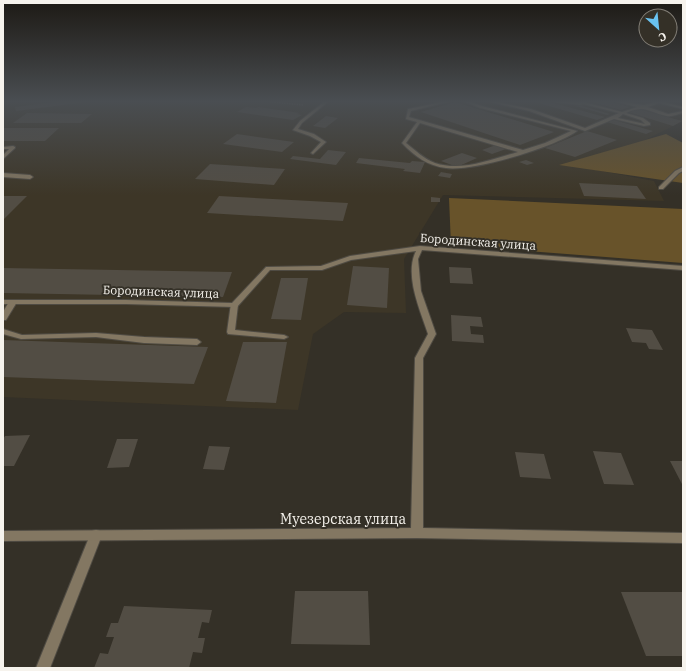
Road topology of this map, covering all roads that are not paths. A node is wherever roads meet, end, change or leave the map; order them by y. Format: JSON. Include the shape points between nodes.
{"nodes":[{"id":1,"x":303,"y":132,"type":"edge"},
{"id":2,"x":412,"y":132,"type":"edge"},
{"id":3,"x":458,"y":132,"type":"edge"},
{"id":4,"x":572,"y":132,"type":"edge"},
{"id":5,"x":3,"y":148,"type":"edge"},
{"id":6,"x":523,"y":152,"type":"junction"},
{"id":7,"x":313,"y":153,"type":"dead end"},
{"id":8,"x":3,"y":158,"type":"edge"},
{"id":9,"x":683,"y":169,"type":"edge"},
{"id":10,"x":3,"y":175,"type":"edge"},
{"id":11,"x":30,"y":177,"type":"dead end"},
{"id":12,"x":661,"y":188,"type":"dead end"},
{"id":13,"x":420,"y":248,"type":"junction"},
{"id":14,"x":683,"y":268,"type":"edge"},
{"id":15,"x":3,"y":302,"type":"edge"},
{"id":16,"x":13,"y":302,"type":"junction"},
{"id":17,"x":234,"y":306,"type":"junction"},
{"id":18,"x":3,"y":318,"type":"edge"},
{"id":19,"x":3,"y":332,"type":"edge"},
{"id":20,"x":284,"y":337,"type":"dead end"},
{"id":21,"x":197,"y":342,"type":"dead end"},
{"id":22,"x":417,"y":533,"type":"junction"},
{"id":23,"x":96,"y":535,"type":"junction"},
{"id":24,"x":3,"y":536,"type":"edge"},
{"id":25,"x":683,"y":538,"type":"edge"},
{"id":26,"x":43,"y":668,"type":"edge"}],
"edges":[{"from":1,"to":7,"type":"street","via":[[324,142]]},
{"from":2,"to":6,"type":"street","via":[[404,143],[415,155],[450,168],[480,165]]},
{"from":3,"to":6,"type":"street"},
{"from":4,"to":6,"type":"street"},
{"from":5,"to":8,"type":"street","via":[[13,147]]},
{"from":9,"to":12,"type":"street"},
{"from":10,"to":11,"type":"street"},
{"from":13,"to":14,"type":"street","name":"Бородинская улица"},
{"from":13,"to":17,"type":"street","name":"Бородинская улица","via":[[350,258],[322,268],[268,268]]},
{"from":13,"to":22,"type":"street","via":[[415,259],[417,291],[432,334],[419,358]]},
{"from":15,"to":16,"type":"street","name":"Бородинская улица"},
{"from":16,"to":17,"type":"street","name":"Бородинская улица","via":[[126,302]]},
{"from":16,"to":18,"type":"street"},
{"from":17,"to":20,"type":"street","via":[[231,332]]},
{"from":19,"to":21,"type":"street","via":[[21,337],[96,336]]},
{"from":22,"to":23,"type":"street","name":"Муезерская улица"},
{"from":22,"to":25,"type":"street","name":"Муезерская улица"},
{"from":23,"to":24,"type":"street","name":"Муезерская улица"},
{"from":23,"to":26,"type":"street"}]}
